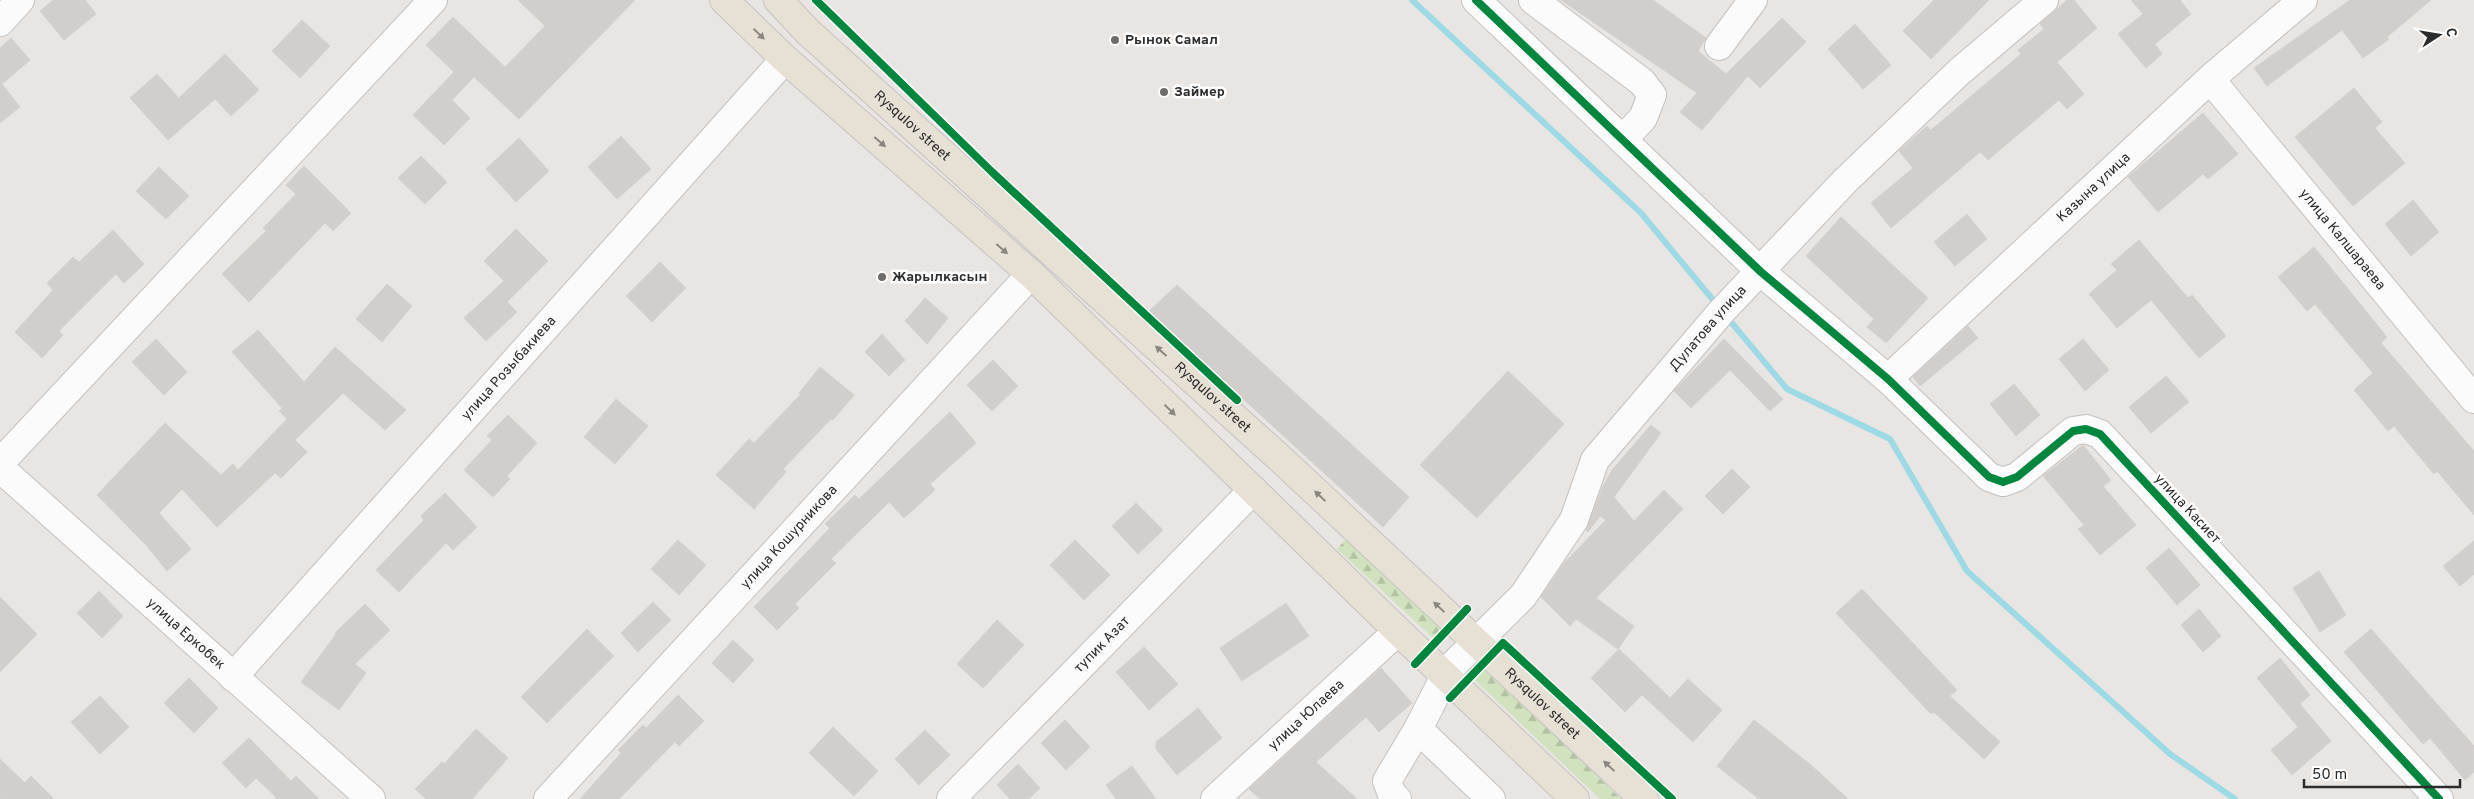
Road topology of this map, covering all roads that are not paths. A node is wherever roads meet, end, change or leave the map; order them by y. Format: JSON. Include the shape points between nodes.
{"nodes":[{"id":1,"x":20,"y":0,"type":"edge"},
{"id":2,"x":432,"y":0,"type":"edge"},
{"id":3,"x":724,"y":0,"type":"edge"},
{"id":4,"x":778,"y":0,"type":"edge"},
{"id":5,"x":1476,"y":0,"type":"edge"},
{"id":6,"x":1533,"y":0,"type":"edge"},
{"id":7,"x":1753,"y":0,"type":"edge"},
{"id":8,"x":2044,"y":0,"type":"edge"},
{"id":9,"x":2303,"y":0,"type":"edge"},
{"id":10,"x":0,"y":22,"type":"edge"},
{"id":11,"x":1719,"y":46,"type":"dead end"},
{"id":12,"x":785,"y":59,"type":"junction"},
{"id":13,"x":2210,"y":79,"type":"junction"},
{"id":14,"x":1623,"y":139,"type":"junction"},
{"id":15,"x":1761,"y":272,"type":"junction"},
{"id":16,"x":1031,"y":274,"type":"junction"},
{"id":17,"x":1888,"y":379,"type":"junction"},
{"id":18,"x":2474,"y":399,"type":"edge"},
{"id":19,"x":0,"y":463,"type":"edge"},
{"id":20,"x":0,"y":468,"type":"edge"},
{"id":21,"x":1253,"y":490,"type":"junction"},
{"id":22,"x":1398,"y":631,"type":"junction"},
{"id":23,"x":1476,"y":642,"type":"junction"},
{"id":24,"x":1444,"y":674,"type":"junction"},
{"id":25,"x":233,"y":677,"type":"junction"},
{"id":26,"x":1418,"y":729,"type":"junction"},
{"id":27,"x":371,"y":799,"type":"edge"},
{"id":28,"x":548,"y":799,"type":"edge"},
{"id":29,"x":951,"y":799,"type":"edge"},
{"id":30,"x":1215,"y":799,"type":"edge"},
{"id":31,"x":1397,"y":799,"type":"edge"},
{"id":32,"x":1491,"y":799,"type":"edge"},
{"id":33,"x":1575,"y":799,"type":"edge"},
{"id":34,"x":1644,"y":799,"type":"edge"},
{"id":35,"x":2439,"y":799,"type":"edge"}],
"edges":[{"from":1,"to":10,"type":"street"},
{"from":2,"to":19,"type":"street"},
{"from":3,"to":12,"type":"main road","one_way":true},
{"from":23,"to":4,"type":"main road","name":"Rysqulov street","one_way":true,"via":[[1285,463],[807,31]]},
{"from":5,"to":14,"type":"street","name":"улица Касиет"},
{"from":6,"to":14,"type":"street","via":[[1642,82],[1652,95],[1643,118]]},
{"from":7,"to":11,"type":"street"},
{"from":8,"to":15,"type":"street","name":"Дулатова улица","via":[[1952,78],[1845,181]]},
{"from":9,"to":13,"type":"street","name":"Казына улица"},
{"from":12,"to":16,"type":"main road","one_way":true},
{"from":12,"to":25,"type":"street","name":"улица Розыбакиева"},
{"from":13,"to":17,"type":"street","name":"Казына улица"},
{"from":13,"to":18,"type":"street","name":"улица Калшараева"},
{"from":14,"to":15,"type":"street","name":"улица Касиет"},
{"from":15,"to":17,"type":"street","name":"улица Касиет"},
{"from":15,"to":23,"type":"street","name":"Дулатова улица","via":[[1722,311],[1595,460],[1574,520],[1523,596]]},
{"from":16,"to":21,"type":"main road","one_way":true},
{"from":16,"to":28,"type":"street","name":"улица Кошурникова"},
{"from":17,"to":35,"type":"street","name":"улица Касиет","via":[[1989,477],[2003,482],[2017,477],[2073,431],[2086,429],[2100,434]]},
{"from":20,"to":25,"type":"street","name":"улица Еркобек"},
{"from":21,"to":22,"type":"main road"},
{"from":21,"to":29,"type":"street","name":"тупик Азат"},
{"from":22,"to":24,"type":"main road"},
{"from":22,"to":30,"type":"street","name":"улица Юлаева"},
{"from":23,"to":24,"type":"street","name":"Дулатова улица"},
{"from":34,"to":23,"type":"main road","name":"Rysqulov street","one_way":true},
{"from":24,"to":26,"type":"street"},
{"from":24,"to":33,"type":"main road"},
{"from":25,"to":27,"type":"street","name":"улица Еркобек"},
{"from":26,"to":31,"type":"street","via":[[1387,781]]},
{"from":26,"to":32,"type":"street"}]}
